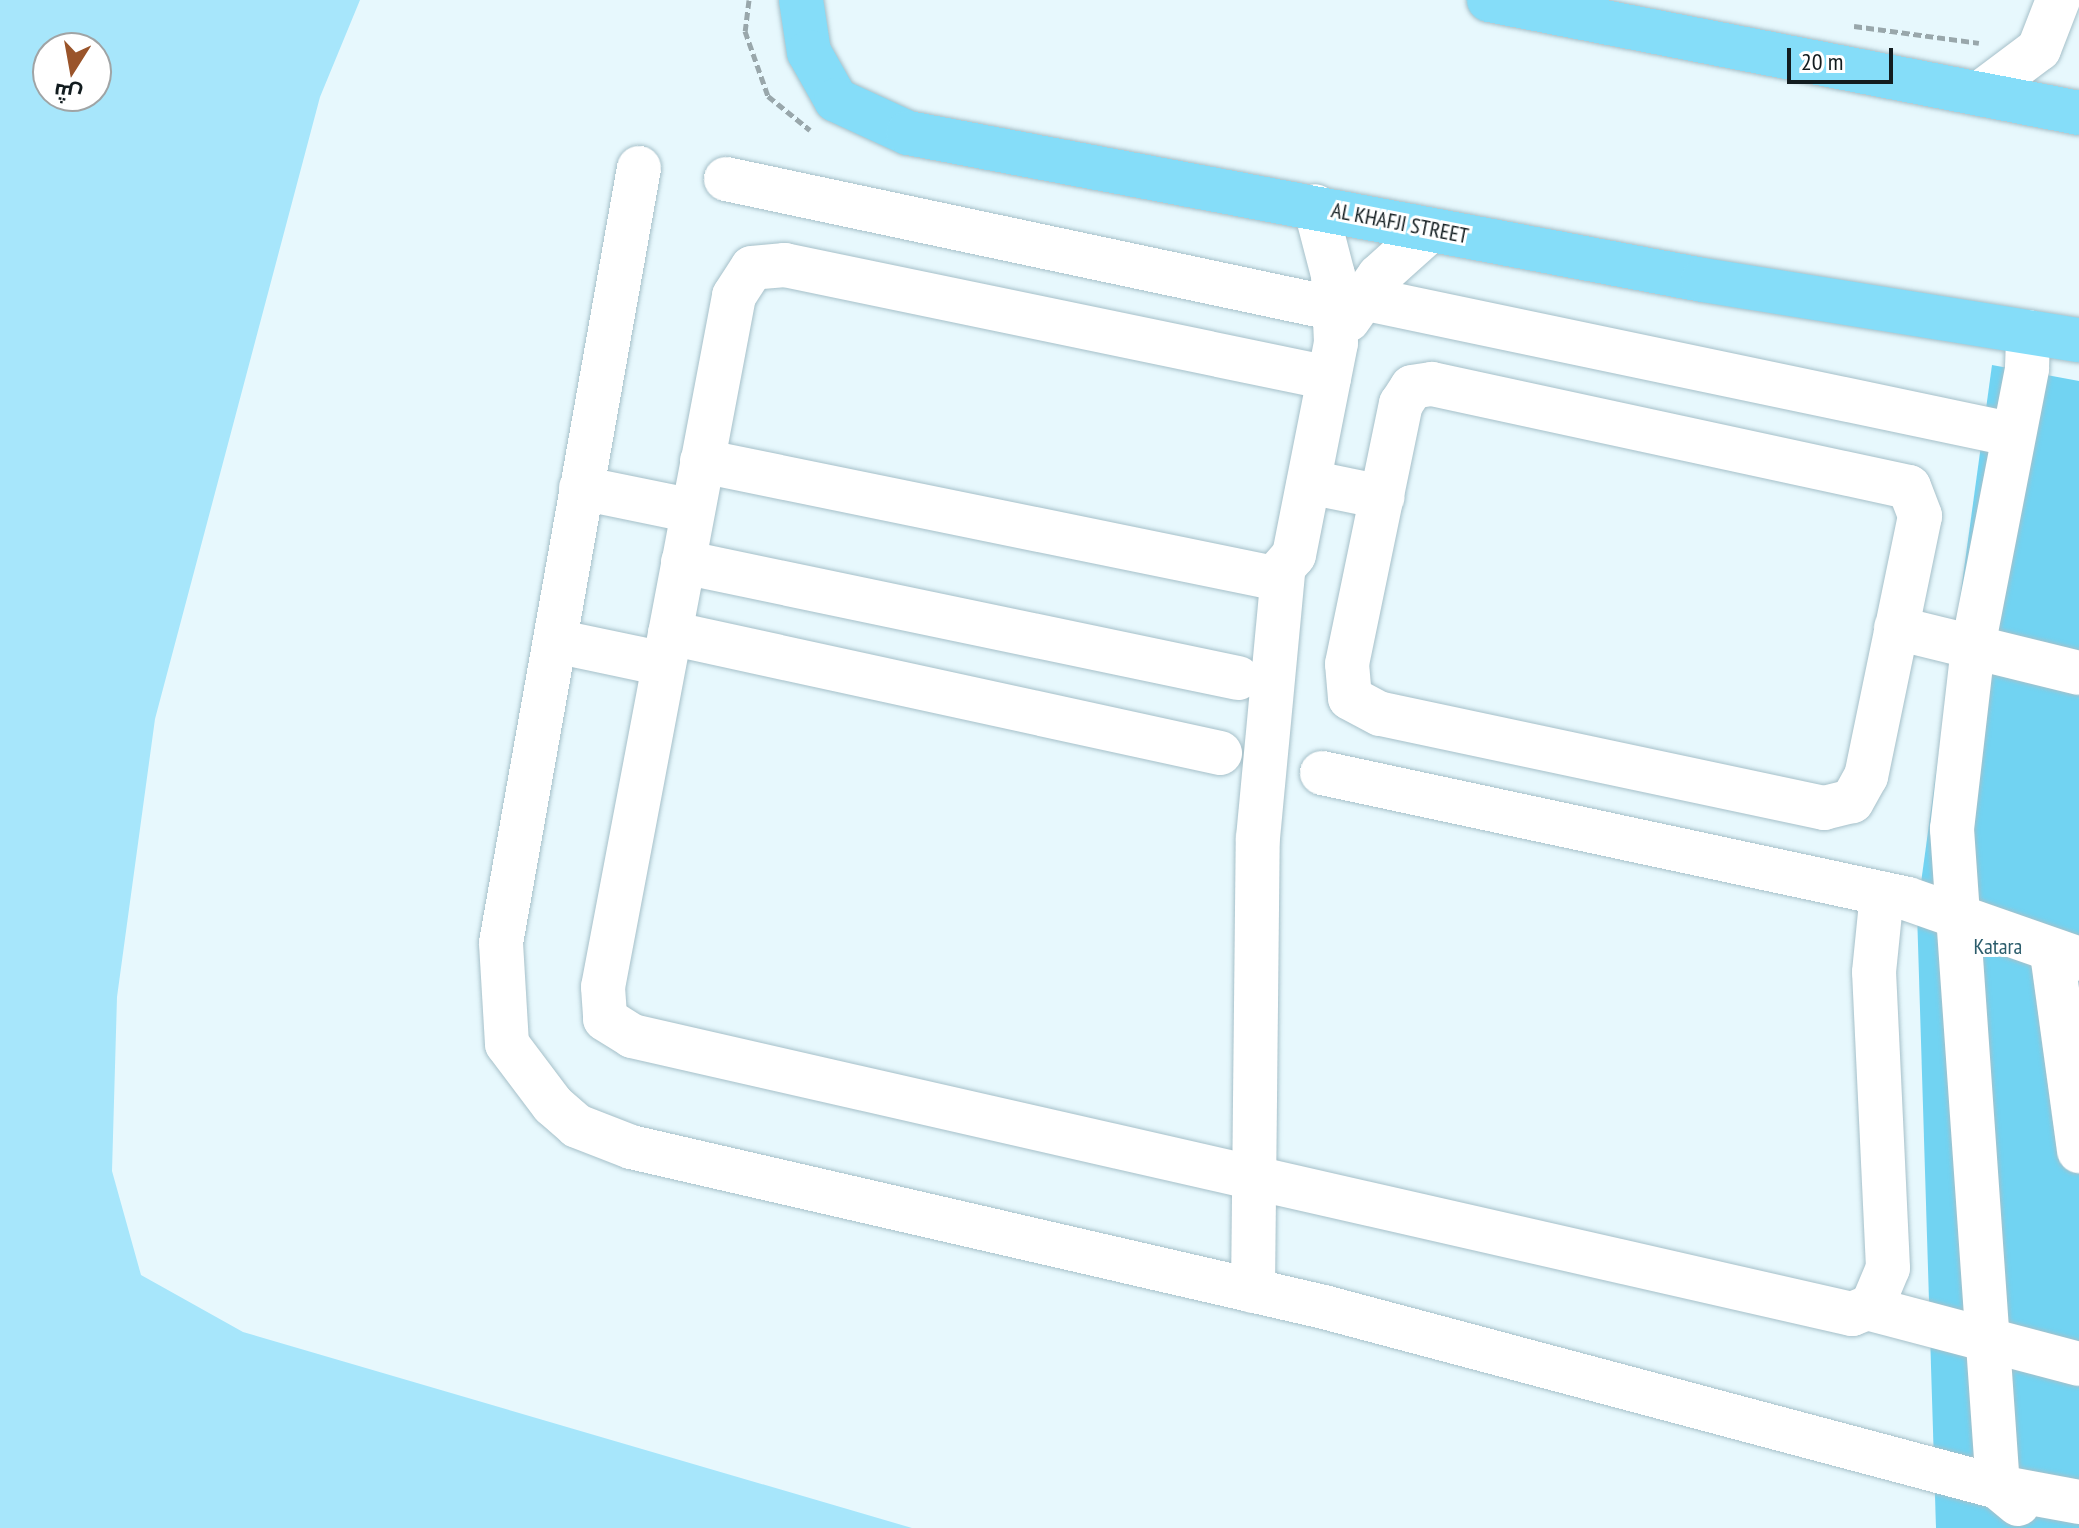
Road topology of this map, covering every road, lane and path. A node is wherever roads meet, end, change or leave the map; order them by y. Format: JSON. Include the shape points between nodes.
{"nodes":[{"id":1,"x":801,"y":0,"type":"edge"},
{"id":2,"x":1489,"y":0,"type":"edge"},
{"id":3,"x":2058,"y":0,"type":"edge"},
{"id":4,"x":1846,"y":25,"type":"dead end"},
{"id":5,"x":2039,"y":49,"type":"junction"},
{"id":6,"x":1983,"y":91,"type":"junction"},
{"id":7,"x":2079,"y":113,"type":"edge"},
{"id":8,"x":639,"y":168,"type":"dead end"},
{"id":9,"x":726,"y":179,"type":"dead end"},
{"id":10,"x":1315,"y":206,"type":"junction"},
{"id":11,"x":1430,"y":230,"type":"junction"},
{"id":12,"x":1341,"y":332,"type":"junction"},
{"id":13,"x":2028,"y":332,"type":"junction"},
{"id":14,"x":2079,"y":340,"type":"edge"},
{"id":15,"x":2010,"y":434,"type":"junction"},
{"id":16,"x":702,"y":461,"type":"junction"},
{"id":17,"x":1309,"y":482,"type":"junction"},
{"id":18,"x":581,"y":488,"type":"junction"},
{"id":19,"x":1382,"y":497,"type":"junction"},
{"id":20,"x":693,"y":511,"type":"junction"},
{"id":21,"x":683,"y":562,"type":"junction"},
{"id":22,"x":1283,"y":572,"type":"junction"},
{"id":23,"x":1896,"y":628,"type":"junction"},
{"id":24,"x":555,"y":641,"type":"junction"},
{"id":25,"x":1973,"y":647,"type":"junction"},
{"id":26,"x":667,"y":648,"type":"junction"},
{"id":27,"x":2079,"y":673,"type":"edge"},
{"id":28,"x":1238,"y":678,"type":"dead end"},
{"id":29,"x":1220,"y":753,"type":"dead end"},
{"id":30,"x":1322,"y":773,"type":"dead end"},
{"id":31,"x":1882,"y":893,"type":"junction"},
{"id":32,"x":1958,"y":916,"type":"junction"},
{"id":33,"x":2066,"y":956,"type":"edge"},
{"id":34,"x":2079,"y":1151,"type":"edge"},
{"id":35,"x":1254,"y":1177,"type":"junction"},
{"id":36,"x":1253,"y":1291,"type":"junction"},
{"id":37,"x":1867,"y":1308,"type":"junction"},
{"id":38,"x":1988,"y":1338,"type":"junction"},
{"id":39,"x":2079,"y":1364,"type":"edge"},
{"id":40,"x":1998,"y":1487,"type":"junction"},
{"id":41,"x":2079,"y":1502,"type":"edge"},
{"id":42,"x":2049,"y":1528,"type":"edge"}],
"edges":[{"from":1,"to":10,"type":"highway","name":"AL KHAFJI STREET","via":[[819,76],[836,100],[867,119],[908,133]]},
{"from":2,"to":6,"type":"highway"},
{"from":3,"to":5,"type":"street"},
{"from":4,"to":5,"type":"path"},
{"from":5,"to":6,"type":"street"},
{"from":6,"to":7,"type":"highway"},
{"from":8,"to":18,"type":"street"},
{"from":9,"to":12,"type":"street"},
{"from":10,"to":11,"type":"highway","name":"AL KHAFJI STREET"},
{"from":10,"to":12,"type":"street"},
{"from":11,"to":12,"type":"street"},
{"from":11,"to":13,"type":"highway","name":"AL KHAFJI STREET"},
{"from":12,"to":15,"type":"street"},
{"from":12,"to":16,"type":"street","via":[[767,262],[739,279]]},
{"from":12,"to":17,"type":"street"},
{"from":13,"to":14,"type":"highway","name":"AL KHAFJI STREET"},
{"from":13,"to":15,"type":"street","via":[[2027,368]]},
{"from":15,"to":25,"type":"street"},
{"from":16,"to":20,"type":"street"},
{"from":16,"to":22,"type":"street","via":[[1253,577]]},
{"from":17,"to":19,"type":"street"},
{"from":17,"to":22,"type":"street","via":[[1294,555]]},
{"from":18,"to":20,"type":"street"},
{"from":18,"to":24,"type":"street"},
{"from":19,"to":23,"type":"street","via":[[1401,404],[1422,383],[1898,483],[1920,505]]},
{"from":19,"to":23,"type":"street","via":[[1345,681],[1350,698],[1380,714],[1839,808],[1862,790]]},
{"from":20,"to":21,"type":"street"},
{"from":21,"to":26,"type":"street"},
{"from":21,"to":28,"type":"street"},
{"from":22,"to":35,"type":"street","via":[[1258,838]]},
{"from":23,"to":25,"type":"street"},
{"from":24,"to":26,"type":"street"},
{"from":24,"to":36,"type":"street","via":[[498,984],[507,1044],[553,1105],[577,1126],[631,1147]]},
{"from":25,"to":27,"type":"street"},
{"from":25,"to":32,"type":"street","via":[[1955,783]]},
{"from":26,"to":29,"type":"street"},
{"from":26,"to":35,"type":"street","via":[[600,1003],[617,1031]]},
{"from":30,"to":31,"type":"street"},
{"from":31,"to":32,"type":"street"},
{"from":31,"to":37,"type":"street","via":[[1874,972],[1888,1268],[1885,1289]]},
{"from":32,"to":33,"type":"street"},
{"from":32,"to":38,"type":"street"},
{"from":33,"to":34,"type":"street"},
{"from":35,"to":36,"type":"street"},
{"from":35,"to":37,"type":"street","via":[[1831,1312]]},
{"from":36,"to":40,"type":"street"},
{"from":37,"to":38,"type":"street"},
{"from":38,"to":39,"type":"street"},
{"from":38,"to":40,"type":"street"},
{"from":40,"to":41,"type":"street"},
{"from":40,"to":42,"type":"street"}]}
